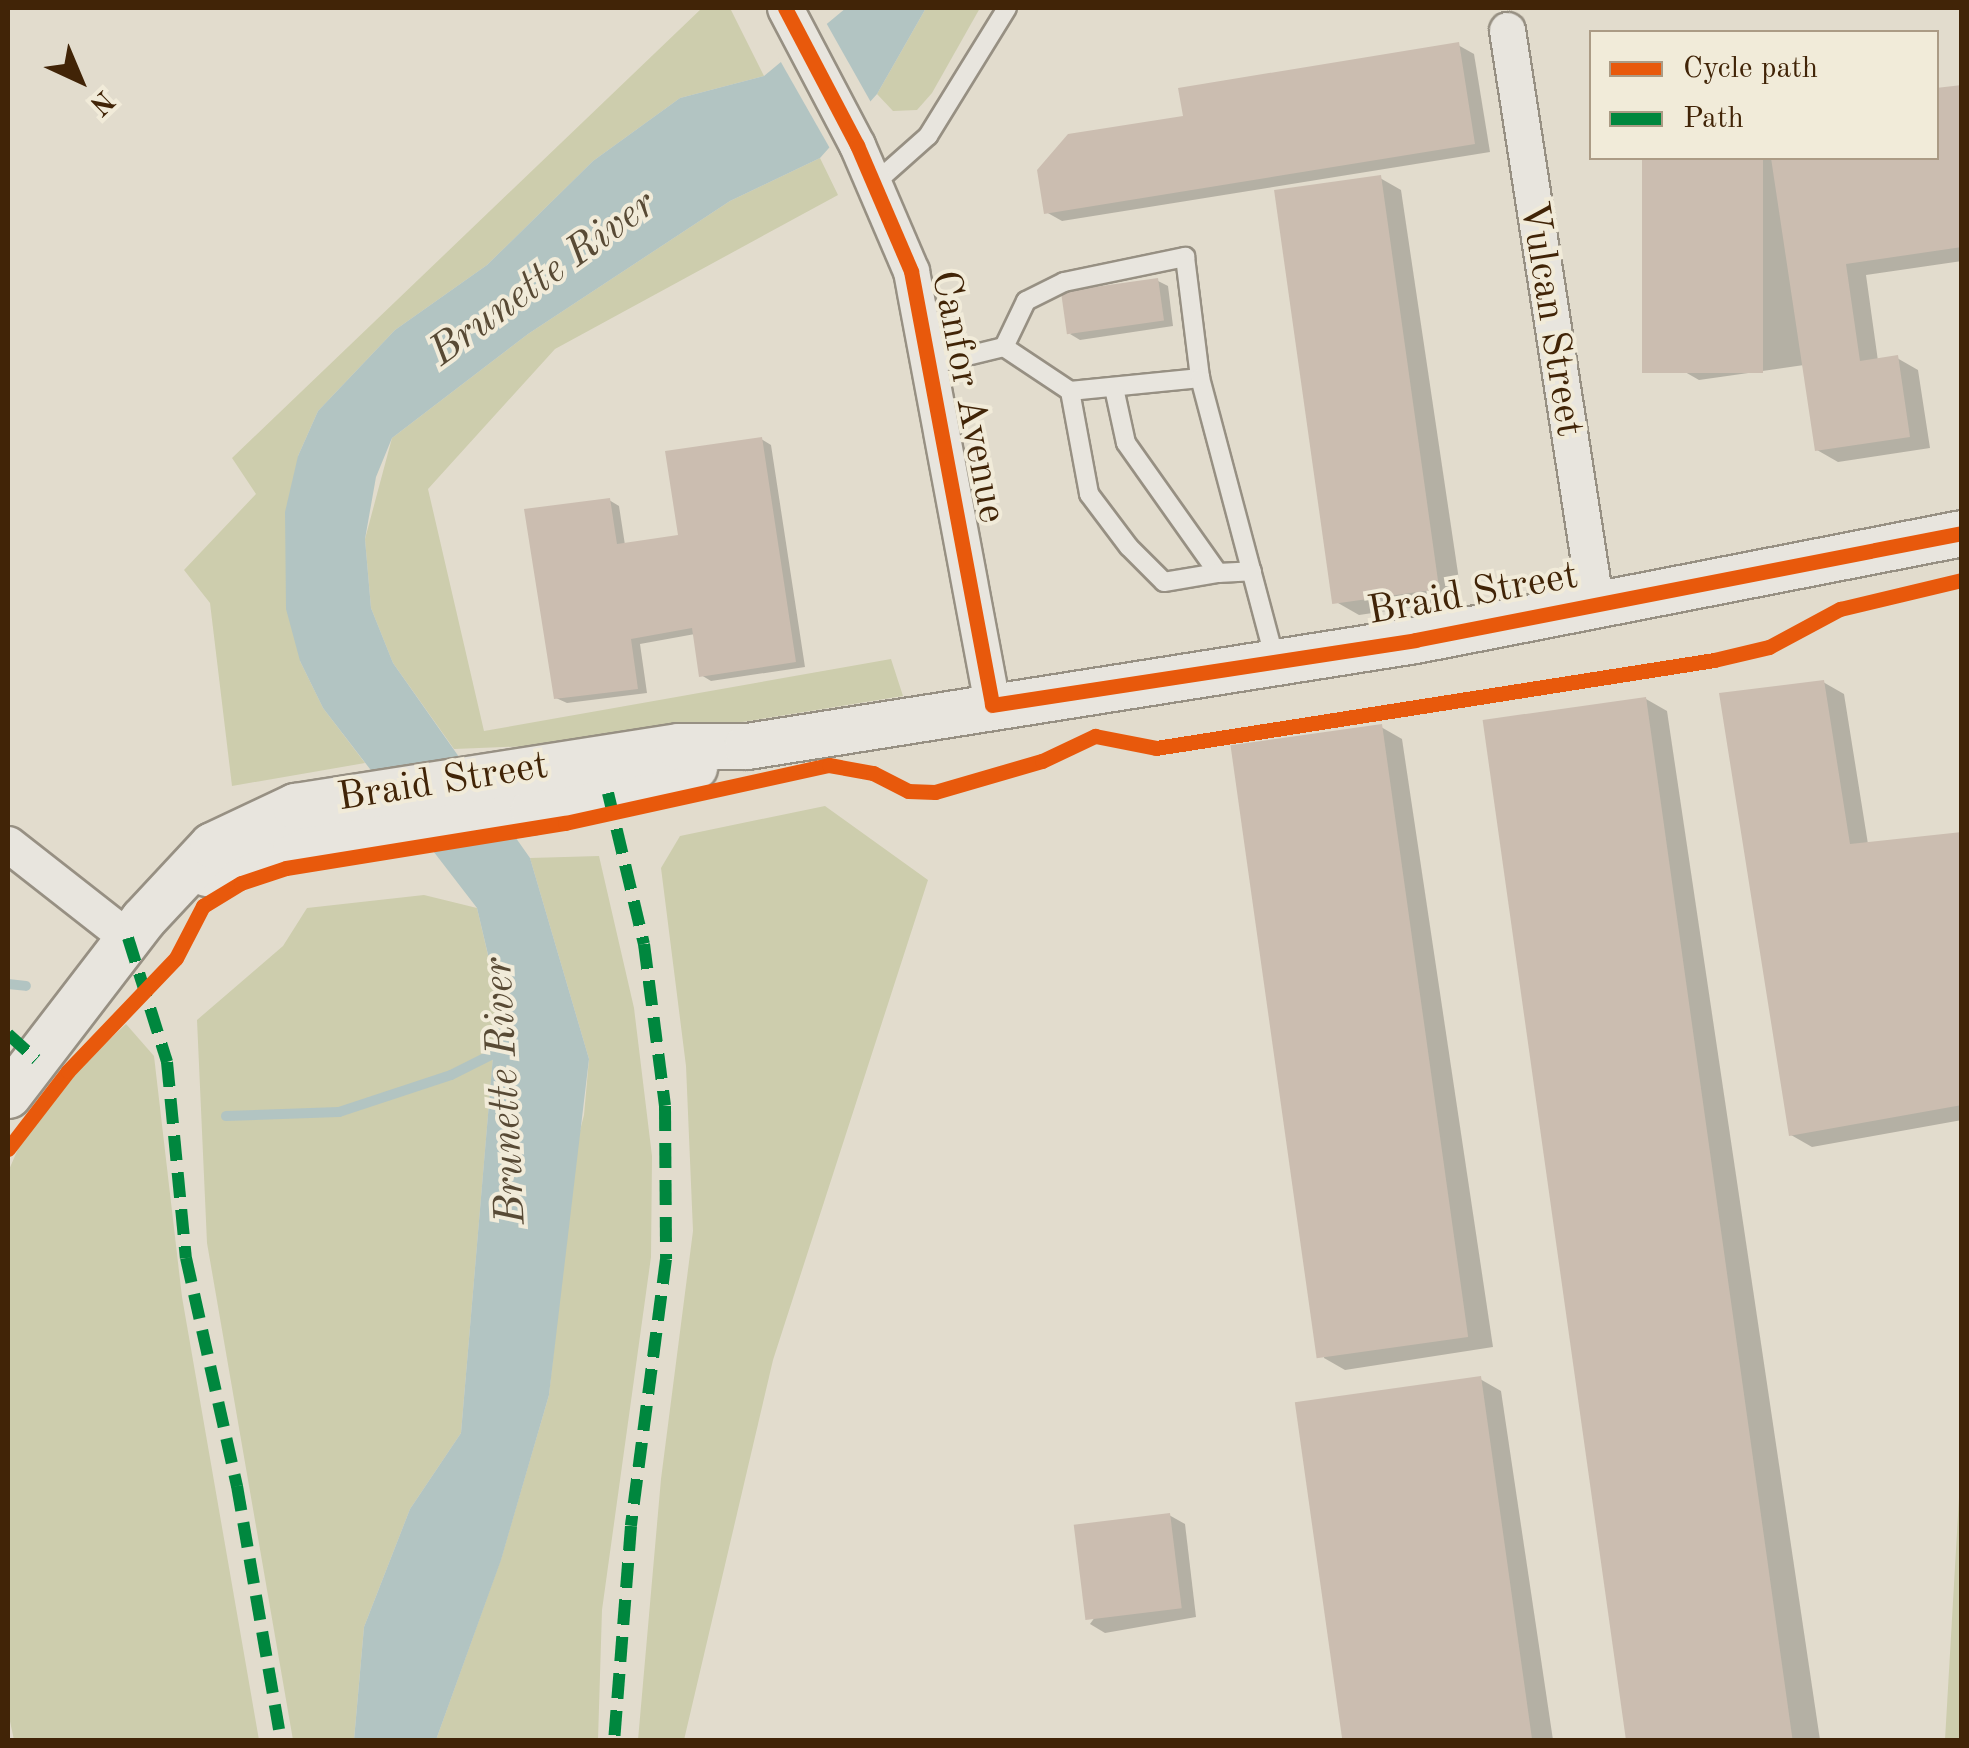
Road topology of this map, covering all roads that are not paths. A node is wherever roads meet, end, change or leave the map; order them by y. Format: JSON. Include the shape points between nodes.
{"nodes":[{"id":1,"x":1006,"y":8,"type":"edge"},
{"id":2,"x":1509,"y":15,"type":"edge"},
{"id":3,"x":792,"y":22,"type":"edge"},
{"id":4,"x":875,"y":184,"type":"junction"},
{"id":5,"x":1004,"y":347,"type":"junction"},
{"id":6,"x":930,"y":365,"type":"junction"},
{"id":7,"x":1200,"y":378,"type":"junction"},
{"id":8,"x":1114,"y":388,"type":"junction"},
{"id":9,"x":1070,"y":391,"type":"junction"},
{"id":10,"x":1962,"y":533,"type":"edge"},
{"id":11,"x":1252,"y":571,"type":"junction"},
{"id":12,"x":1218,"y":574,"type":"junction"},
{"id":13,"x":1596,"y":607,"type":"junction"},
{"id":14,"x":1275,"y":660,"type":"junction"},
{"id":15,"x":992,"y":705,"type":"junction"},
{"id":16,"x":747,"y":746,"type":"junction"},
{"id":17,"x":355,"y":816,"type":"junction"},
{"id":18,"x":8,"y":844,"type":"edge"},
{"id":19,"x":128,"y":938,"type":"junction"},
{"id":20,"x":8,"y":1095,"type":"edge"}],
"edges":[{"from":1,"to":4,"type":"lane","via":[[928,136]]},
{"from":2,"to":13,"type":"street","name":"Vulcan Street"},
{"from":3,"to":4,"type":"street","name":"Canfor Avenue"},
{"from":4,"to":6,"type":"street","name":"Canfor Avenue","via":[[910,272]]},
{"from":5,"to":6,"type":"lane"},
{"from":5,"to":7,"type":"lane","via":[[1026,302],[1064,282],[1185,257]]},
{"from":5,"to":9,"type":"lane"},
{"from":6,"to":15,"type":"street","name":"Canfor Avenue"},
{"from":7,"to":8,"type":"lane"},
{"from":7,"to":11,"type":"lane"},
{"from":8,"to":9,"type":"lane"},
{"from":8,"to":12,"type":"lane","via":[[1126,443]]},
{"from":9,"to":12,"type":"lane","via":[[1089,494],[1129,547],[1164,582]]},
{"from":10,"to":13,"type":"street","name":"Braid Street"},
{"from":11,"to":12,"type":"lane"},
{"from":11,"to":14,"type":"lane"},
{"from":13,"to":14,"type":"street","name":"Braid Street"},
{"from":14,"to":15,"type":"street","name":"Braid Street"},
{"from":15,"to":16,"type":"street","name":"Braid Street"},
{"from":16,"to":17,"type":"street","name":"Braid Street","via":[[678,746],[488,777]]},
{"from":16,"to":17,"type":"street","name":"Braid Street","via":[[682,772],[533,810]]},
{"from":17,"to":19,"type":"street","name":"Braid Street","via":[[264,816],[212,845]]},
{"from":18,"to":19,"type":"street"},
{"from":19,"to":20,"type":"street","name":"Braid Street"}]}
